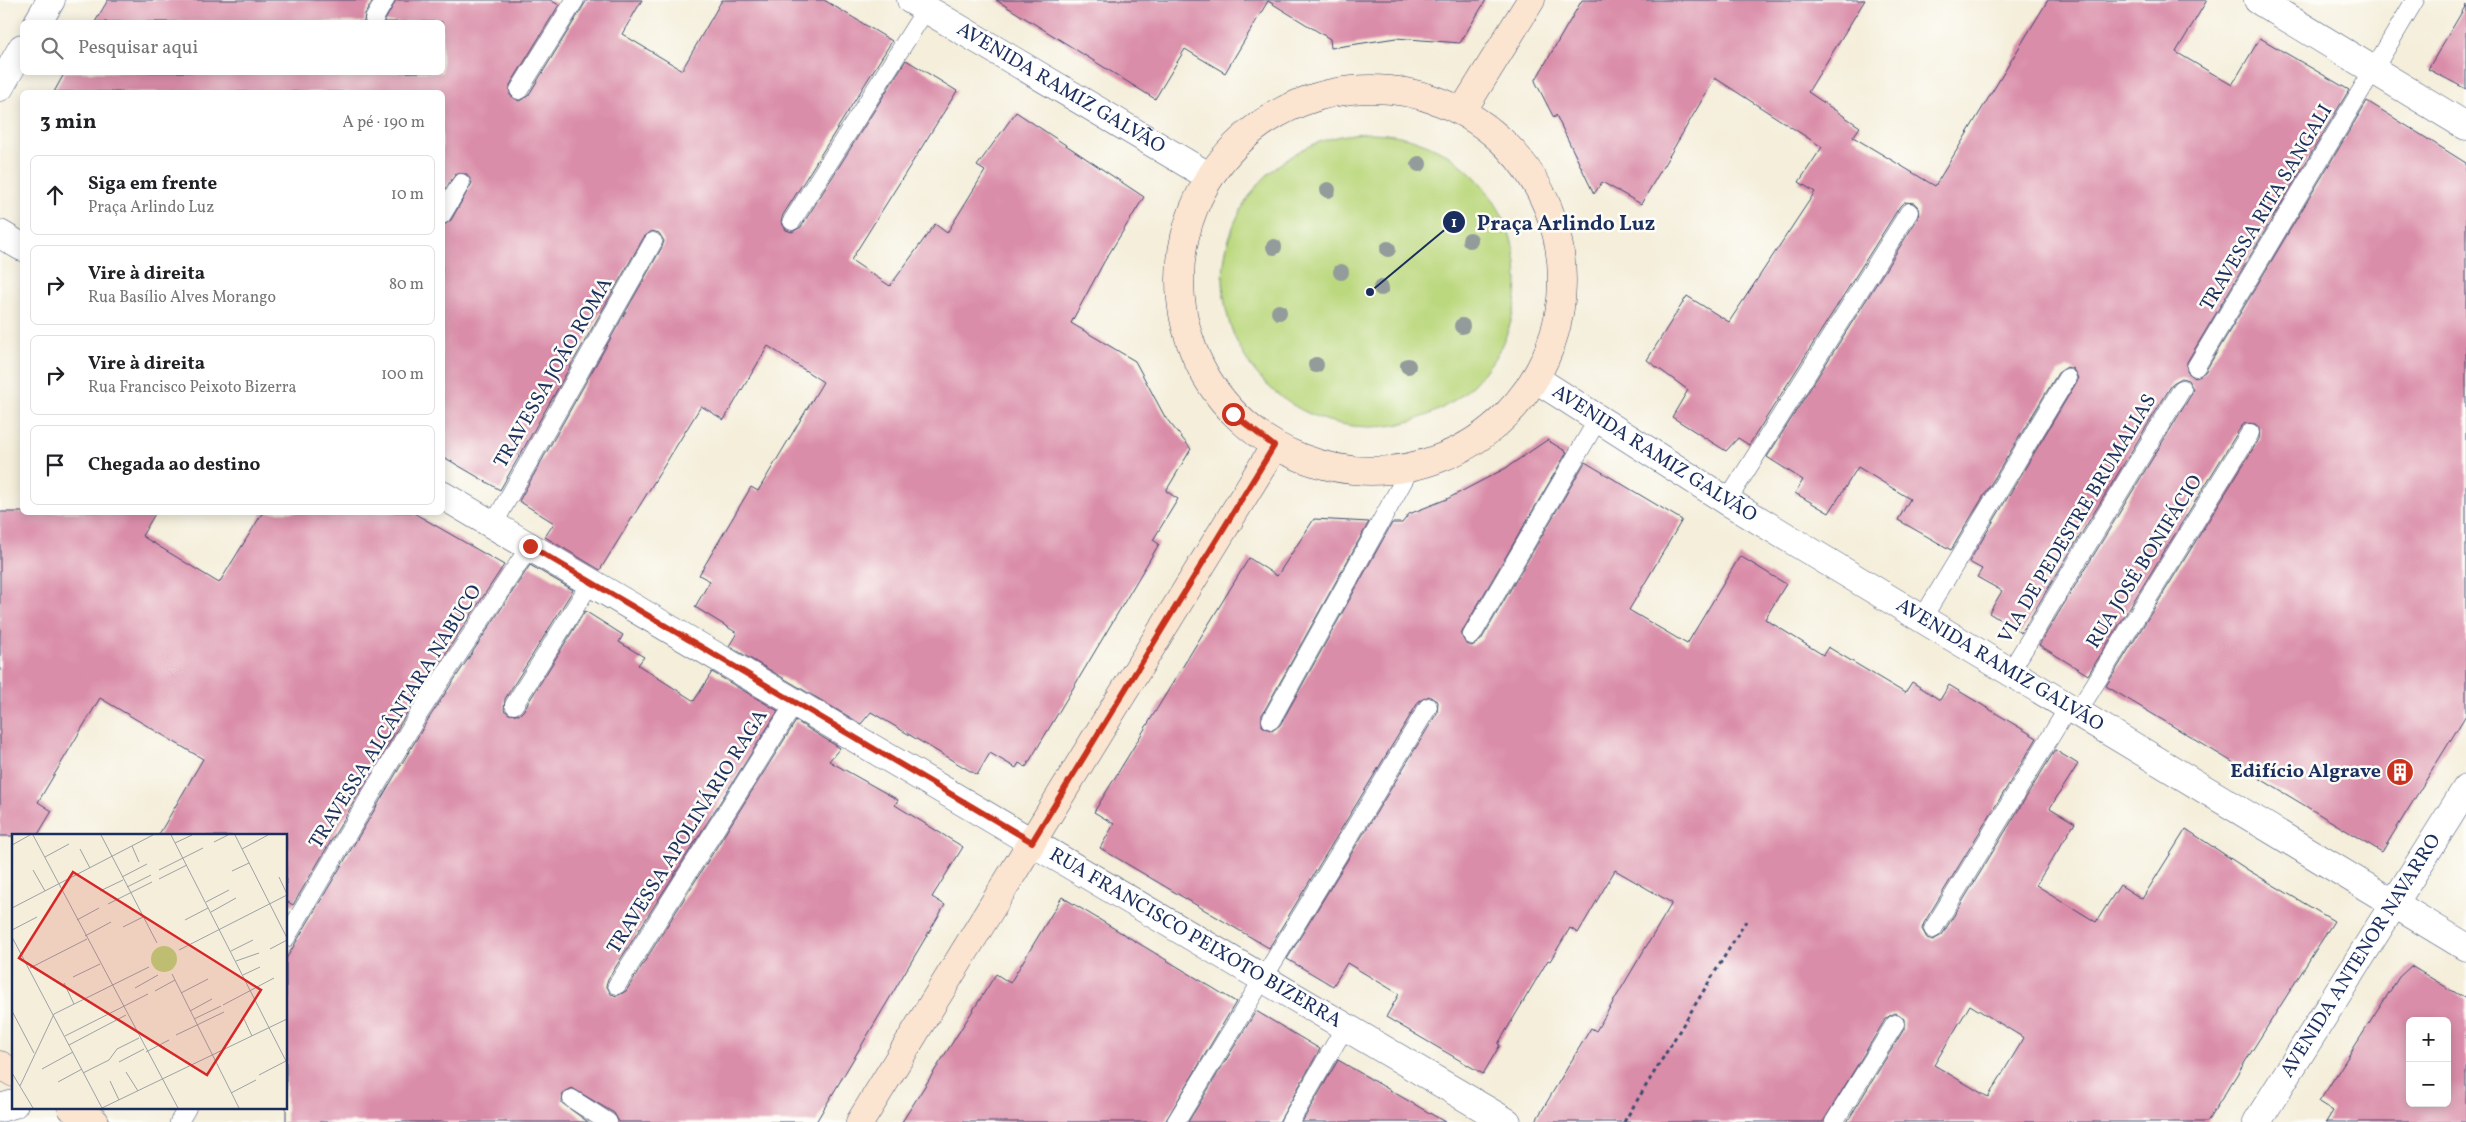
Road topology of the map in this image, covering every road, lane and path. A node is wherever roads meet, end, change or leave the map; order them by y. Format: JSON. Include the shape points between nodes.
{"nodes":[{"id":1,"x":51,"y":0,"type":"edge"},
{"id":2,"x":385,"y":0,"type":"edge"},
{"id":3,"x":575,"y":0,"type":"edge"},
{"id":4,"x":1530,"y":0,"type":"edge"},
{"id":5,"x":2258,"y":0,"type":"edge"},
{"id":6,"x":2415,"y":0,"type":"edge"},
{"id":7,"x":918,"y":4,"type":"edge"},
{"id":8,"x":374,"y":19,"type":"dead end"},
{"id":9,"x":39,"y":20,"type":"edge"},
{"id":10,"x":20,"y":52,"type":"edge"},
{"id":11,"x":2374,"y":70,"type":"junction"},
{"id":12,"x":0,"y":87,"type":"edge"},
{"id":13,"x":519,"y":90,"type":"dead end"},
{"id":14,"x":1462,"y":110,"type":"junction"},
{"id":15,"x":2466,"y":126,"type":"edge"},
{"id":16,"x":1210,"y":176,"type":"junction"},
{"id":17,"x":461,"y":184,"type":"dead end"},
{"id":18,"x":445,"y":210,"type":"edge"},
{"id":19,"x":1910,"y":212,"type":"dead end"},
{"id":20,"x":792,"y":221,"type":"dead end"},
{"id":21,"x":0,"y":234,"type":"edge"},
{"id":22,"x":653,"y":242,"type":"dead end"},
{"id":23,"x":20,"y":246,"type":"edge"},
{"id":24,"x":2196,"y":366,"type":"dead end"},
{"id":25,"x":2067,"y":378,"type":"dead end"},
{"id":26,"x":1536,"y":379,"type":"junction"},
{"id":27,"x":2182,"y":388,"type":"dead end"},
{"id":28,"x":1598,"y":419,"type":"junction"},
{"id":29,"x":2250,"y":433,"type":"dead end"},
{"id":30,"x":1274,"y":446,"type":"junction"},
{"id":31,"x":1410,"y":468,"type":"junction"},
{"id":32,"x":445,"y":497,"type":"edge"},
{"id":33,"x":1727,"y":501,"type":"junction"},
{"id":34,"x":493,"y":525,"type":"junction"},
{"id":35,"x":530,"y":546,"type":"junction"},
{"id":36,"x":591,"y":582,"type":"junction"},
{"id":37,"x":1922,"y":619,"type":"junction"},
{"id":38,"x":1472,"y":634,"type":"dead end"},
{"id":39,"x":2010,"y":672,"type":"junction"},
{"id":40,"x":795,"y":703,"type":"junction"},
{"id":41,"x":514,"y":705,"type":"dead end"},
{"id":42,"x":1428,"y":707,"type":"dead end"},
{"id":43,"x":2073,"y":711,"type":"junction"},
{"id":44,"x":1271,"y":720,"type":"dead end"},
{"id":45,"x":2466,"y":789,"type":"edge"},
{"id":46,"x":1032,"y":842,"type":"junction"},
{"id":47,"x":2395,"y":903,"type":"junction"},
{"id":48,"x":1746,"y":921,"type":"dead end"},
{"id":49,"x":1933,"y":929,"type":"dead end"},
{"id":50,"x":288,"y":935,"type":"edge"},
{"id":51,"x":2466,"y":947,"type":"edge"},
{"id":52,"x":1263,"y":978,"type":"junction"},
{"id":53,"x":617,"y":985,"type":"dead end"},
{"id":54,"x":1895,"y":1024,"type":"dead end"},
{"id":55,"x":1345,"y":1027,"type":"junction"},
{"id":56,"x":0,"y":1065,"type":"edge"},
{"id":57,"x":12,"y":1073,"type":"edge"},
{"id":58,"x":572,"y":1099,"type":"dead end"},
{"id":59,"x":75,"y":1110,"type":"edge"},
{"id":60,"x":186,"y":1110,"type":"edge"},
{"id":61,"x":95,"y":1122,"type":"edge"},
{"id":62,"x":179,"y":1122,"type":"edge"},
{"id":63,"x":608,"y":1122,"type":"edge"},
{"id":64,"x":860,"y":1122,"type":"edge"},
{"id":65,"x":1176,"y":1122,"type":"edge"},
{"id":66,"x":1290,"y":1122,"type":"edge"},
{"id":67,"x":1507,"y":1122,"type":"edge"},
{"id":68,"x":1624,"y":1122,"type":"edge"},
{"id":69,"x":1834,"y":1122,"type":"edge"},
{"id":70,"x":2257,"y":1122,"type":"edge"}],
"edges":[{"from":1,"to":9,"type":"street"},
{"from":2,"to":8,"type":"lane"},
{"from":3,"to":13,"type":"lane"},
{"from":4,"to":14,"type":"street"},
{"from":5,"to":11,"type":"street"},
{"from":6,"to":11,"type":"lane","name":"TRAVESSA RITA SANGALI"},
{"from":7,"to":16,"type":"street","name":"AVENIDA RAMIZ GALVÃO"},
{"from":7,"to":20,"type":"lane"},
{"from":10,"to":12,"type":"street"},
{"from":11,"to":15,"type":"street"},
{"from":11,"to":24,"type":"lane","name":"TRAVESSA RITA SANGALI"},
{"from":14,"to":16,"type":"street","via":[[1409,91],[1352,89],[1296,104],[1248,134]]},
{"from":14,"to":26,"type":"street","via":[[1512,148],[1547,199],[1563,259],[1560,321]]},
{"from":16,"to":30,"type":"street","via":[[1188,224],[1179,274],[1184,325],[1202,374],[1233,414]]},
{"from":17,"to":18,"type":"lane"},
{"from":19,"to":33,"type":"lane"},
{"from":21,"to":23,"type":"street"},
{"from":22,"to":34,"type":"lane","name":"TRAVESSA JOÃO ROMA"},
{"from":25,"to":37,"type":"lane"},
{"from":26,"to":28,"type":"street","name":"AVENIDA RAMIZ GALVÃO"},
{"from":26,"to":31,"type":"street","via":[[1503,420],[1489,431],[1460,450]]},
{"from":27,"to":39,"type":"lane","name":"VIA DE PEDESTRE BRUMALIAS"},
{"from":28,"to":33,"type":"street","name":"AVENIDA RAMIZ GALVÃO"},
{"from":28,"to":38,"type":"lane"},
{"from":29,"to":43,"type":"lane","name":"RUA JOSÉ BONIFÁCIO"},
{"from":30,"to":31,"type":"street","via":[[1317,464],[1363,472]]},
{"from":30,"to":46,"type":"street"},
{"from":31,"to":44,"type":"lane"},
{"from":32,"to":34,"type":"street","name":"RUA FRANCISCO PEIXOTO BIZERRA"},
{"from":33,"to":37,"type":"street","name":"AVENIDA RAMIZ GALVÃO"},
{"from":34,"to":35,"type":"street","name":"RUA FRANCISCO PEIXOTO BIZERRA"},
{"from":35,"to":36,"type":"street","name":"RUA FRANCISCO PEIXOTO BIZERRA"},
{"from":35,"to":50,"type":"lane","name":"TRAVESSA ALCÂNTARA NABUCO","via":[[420,712]]},
{"from":36,"to":40,"type":"street","name":"RUA FRANCISCO PEIXOTO BIZERRA"},
{"from":36,"to":41,"type":"lane"},
{"from":37,"to":39,"type":"street","name":"AVENIDA RAMIZ GALVÃO"},
{"from":39,"to":43,"type":"street","name":"AVENIDA RAMIZ GALVÃO"},
{"from":40,"to":46,"type":"street","name":"RUA FRANCISCO PEIXOTO BIZERRA"},
{"from":40,"to":53,"type":"lane","name":"TRAVESSA APOLINÁRIO RAGA"},
{"from":42,"to":52,"type":"lane"},
{"from":43,"to":47,"type":"street","name":"AVENIDA RAMIZ GALVÃO"},
{"from":43,"to":49,"type":"lane","name":"RUA JOSÉ BONIFÁCIO"},
{"from":45,"to":47,"type":"street","name":"AVENIDA ANTENOR NAVARRO"},
{"from":46,"to":52,"type":"street","name":"RUA FRANCISCO PEIXOTO BIZERRA"},
{"from":46,"to":64,"type":"street"},
{"from":47,"to":51,"type":"street","name":"AVENIDA RAMIZ GALVÃO"},
{"from":47,"to":70,"type":"street","name":"AVENIDA ANTENOR NAVARRO"},
{"from":48,"to":68,"type":"path"},
{"from":52,"to":55,"type":"street","name":"RUA FRANCISCO PEIXOTO BIZERRA"},
{"from":52,"to":65,"type":"lane"},
{"from":54,"to":69,"type":"lane"},
{"from":55,"to":66,"type":"lane"},
{"from":55,"to":67,"type":"street","name":"RUA FRANCISCO PEIXOTO BIZERRA"},
{"from":56,"to":57,"type":"street"},
{"from":58,"to":63,"type":"lane"},
{"from":59,"to":61,"type":"street"},
{"from":60,"to":62,"type":"lane"}]}
